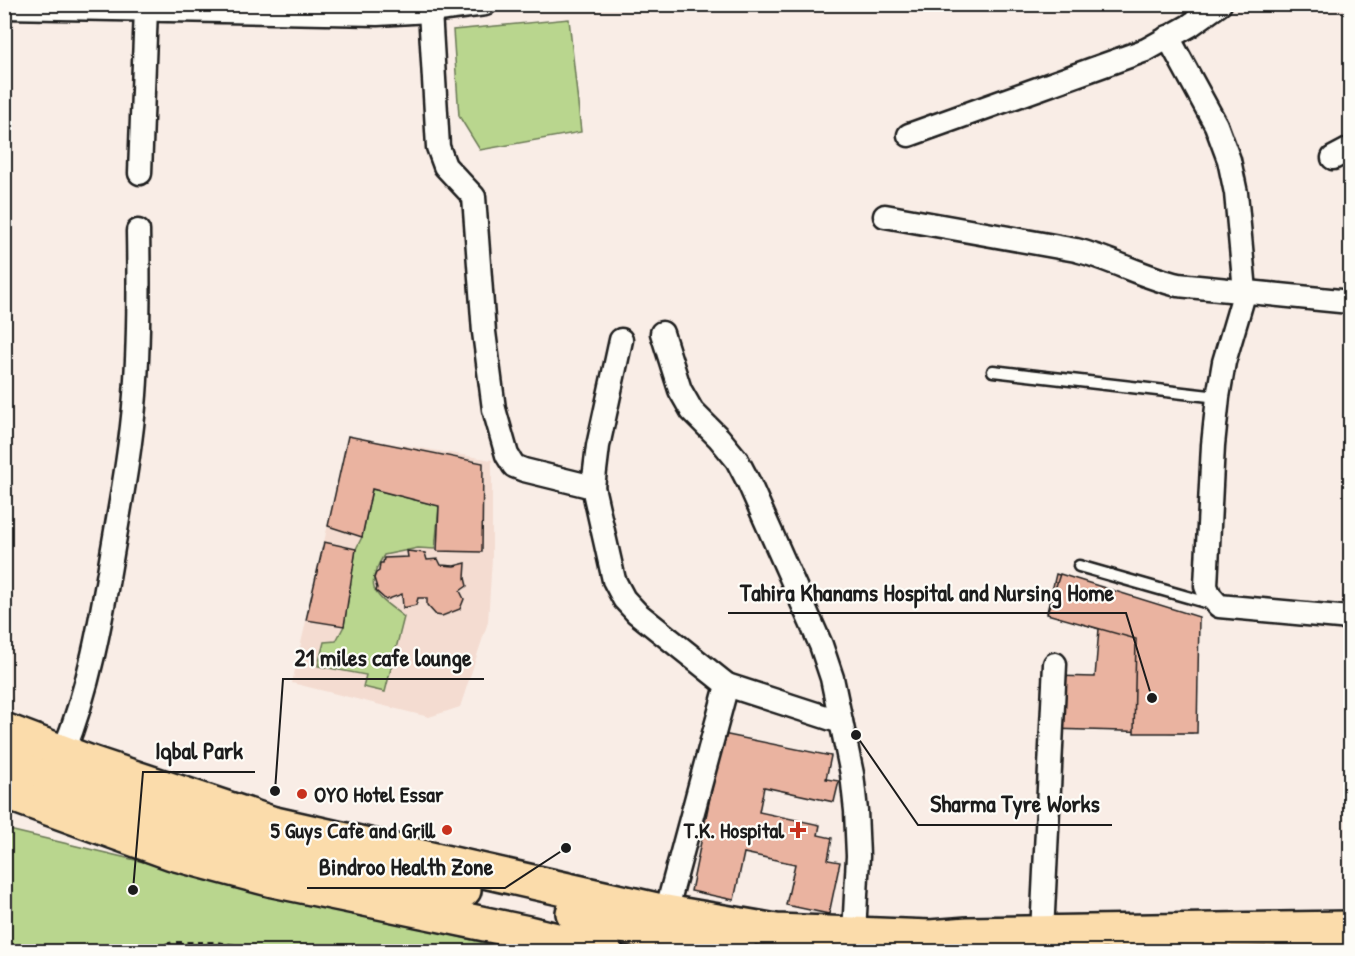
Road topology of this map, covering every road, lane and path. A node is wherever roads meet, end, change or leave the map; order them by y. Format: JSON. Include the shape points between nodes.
{"nodes":[{"id":1,"x":486,"y":4,"type":"edge"},
{"id":2,"x":1220,"y":4,"type":"edge"},
{"id":3,"x":4,"y":7,"type":"edge"},
{"id":4,"x":146,"y":8,"type":"junction"},
{"id":5,"x":430,"y":11,"type":"junction"},
{"id":6,"x":1168,"y":37,"type":"junction"},
{"id":7,"x":909,"y":135,"type":"dead end"},
{"id":8,"x":140,"y":173,"type":"dead end"},
{"id":9,"x":885,"y":216,"type":"dead end"},
{"id":10,"x":138,"y":231,"type":"dead end"},
{"id":11,"x":1245,"y":291,"type":"junction"},
{"id":12,"x":1350,"y":302,"type":"edge"},
{"id":13,"x":662,"y":333,"type":"dead end"},
{"id":14,"x":621,"y":340,"type":"dead end"},
{"id":15,"x":993,"y":371,"type":"dead end"},
{"id":16,"x":1218,"y":397,"type":"junction"},
{"id":17,"x":593,"y":487,"type":"junction"},
{"id":18,"x":1079,"y":566,"type":"dead end"},
{"id":19,"x":1219,"y":606,"type":"junction"},
{"id":20,"x":1350,"y":618,"type":"edge"},
{"id":21,"x":1055,"y":664,"type":"dead end"},
{"id":22,"x":727,"y":685,"type":"junction"},
{"id":23,"x":841,"y":722,"type":"junction"},
{"id":24,"x":4,"y":730,"type":"edge"},
{"id":25,"x":63,"y":753,"type":"junction"},
{"id":26,"x":4,"y":762,"type":"edge"},
{"id":27,"x":4,"y":792,"type":"edge"},
{"id":28,"x":4,"y":809,"type":"edge"},
{"id":29,"x":666,"y":912,"type":"junction"},
{"id":30,"x":1350,"y":928,"type":"edge"},
{"id":31,"x":1042,"y":933,"type":"junction"},
{"id":32,"x":854,"y":934,"type":"junction"},
{"id":33,"x":135,"y":951,"type":"edge"},
{"id":34,"x":272,"y":951,"type":"edge"},
{"id":35,"x":555,"y":951,"type":"edge"},
{"id":36,"x":606,"y":951,"type":"edge"},
{"id":37,"x":740,"y":951,"type":"edge"}],
"edges":[{"from":1,"to":5,"type":"street"},
{"from":2,"to":6,"type":"street"},
{"from":3,"to":4,"type":"street"},
{"from":4,"to":5,"type":"street","via":[[377,14]]},
{"from":4,"to":8,"type":"street"},
{"from":5,"to":17,"type":"street","via":[[438,147],[445,166],[474,197],[489,378],[507,455],[514,466],[524,470]]},
{"from":6,"to":7,"type":"street","via":[[1146,50]]},
{"from":6,"to":11,"type":"street","via":[[1216,124],[1229,159]]},
{"from":9,"to":11,"type":"street","via":[[1076,250],[1178,285]]},
{"from":10,"to":25,"type":"street","via":[[140,323],[121,502],[102,615],[78,716]]},
{"from":11,"to":12,"type":"street"},
{"from":11,"to":16,"type":"street"},
{"from":13,"to":23,"type":"street","via":[[680,390],[693,411],[737,460],[762,509],[821,645]]},
{"from":14,"to":17,"type":"street"},
{"from":15,"to":16,"type":"lane"},
{"from":16,"to":19,"type":"street","via":[[1206,586]]},
{"from":17,"to":22,"type":"street","via":[[607,556],[624,598],[637,613]]},
{"from":18,"to":19,"type":"lane"},
{"from":19,"to":20,"type":"street"},
{"from":21,"to":31,"type":"street"},
{"from":22,"to":23,"type":"street"},
{"from":22,"to":29,"type":"street"},
{"from":23,"to":32,"type":"street","via":[[856,811]]},
{"from":24,"to":25,"type":"main road"},
{"from":25,"to":29,"type":"main road","via":[[271,823]]},
{"from":26,"to":37,"type":"main road","via":[[177,826],[281,855],[510,899]]},
{"from":27,"to":36,"type":"main road","via":[[172,853],[273,880]]},
{"from":28,"to":35,"type":"main road","via":[[120,849]]},
{"from":29,"to":32,"type":"main road","via":[[776,931]]},
{"from":30,"to":31,"type":"main road"},
{"from":31,"to":32,"type":"main road","via":[[930,937]]},
{"from":33,"to":34,"type":"path","via":[[174,943],[217,942]]}]}
